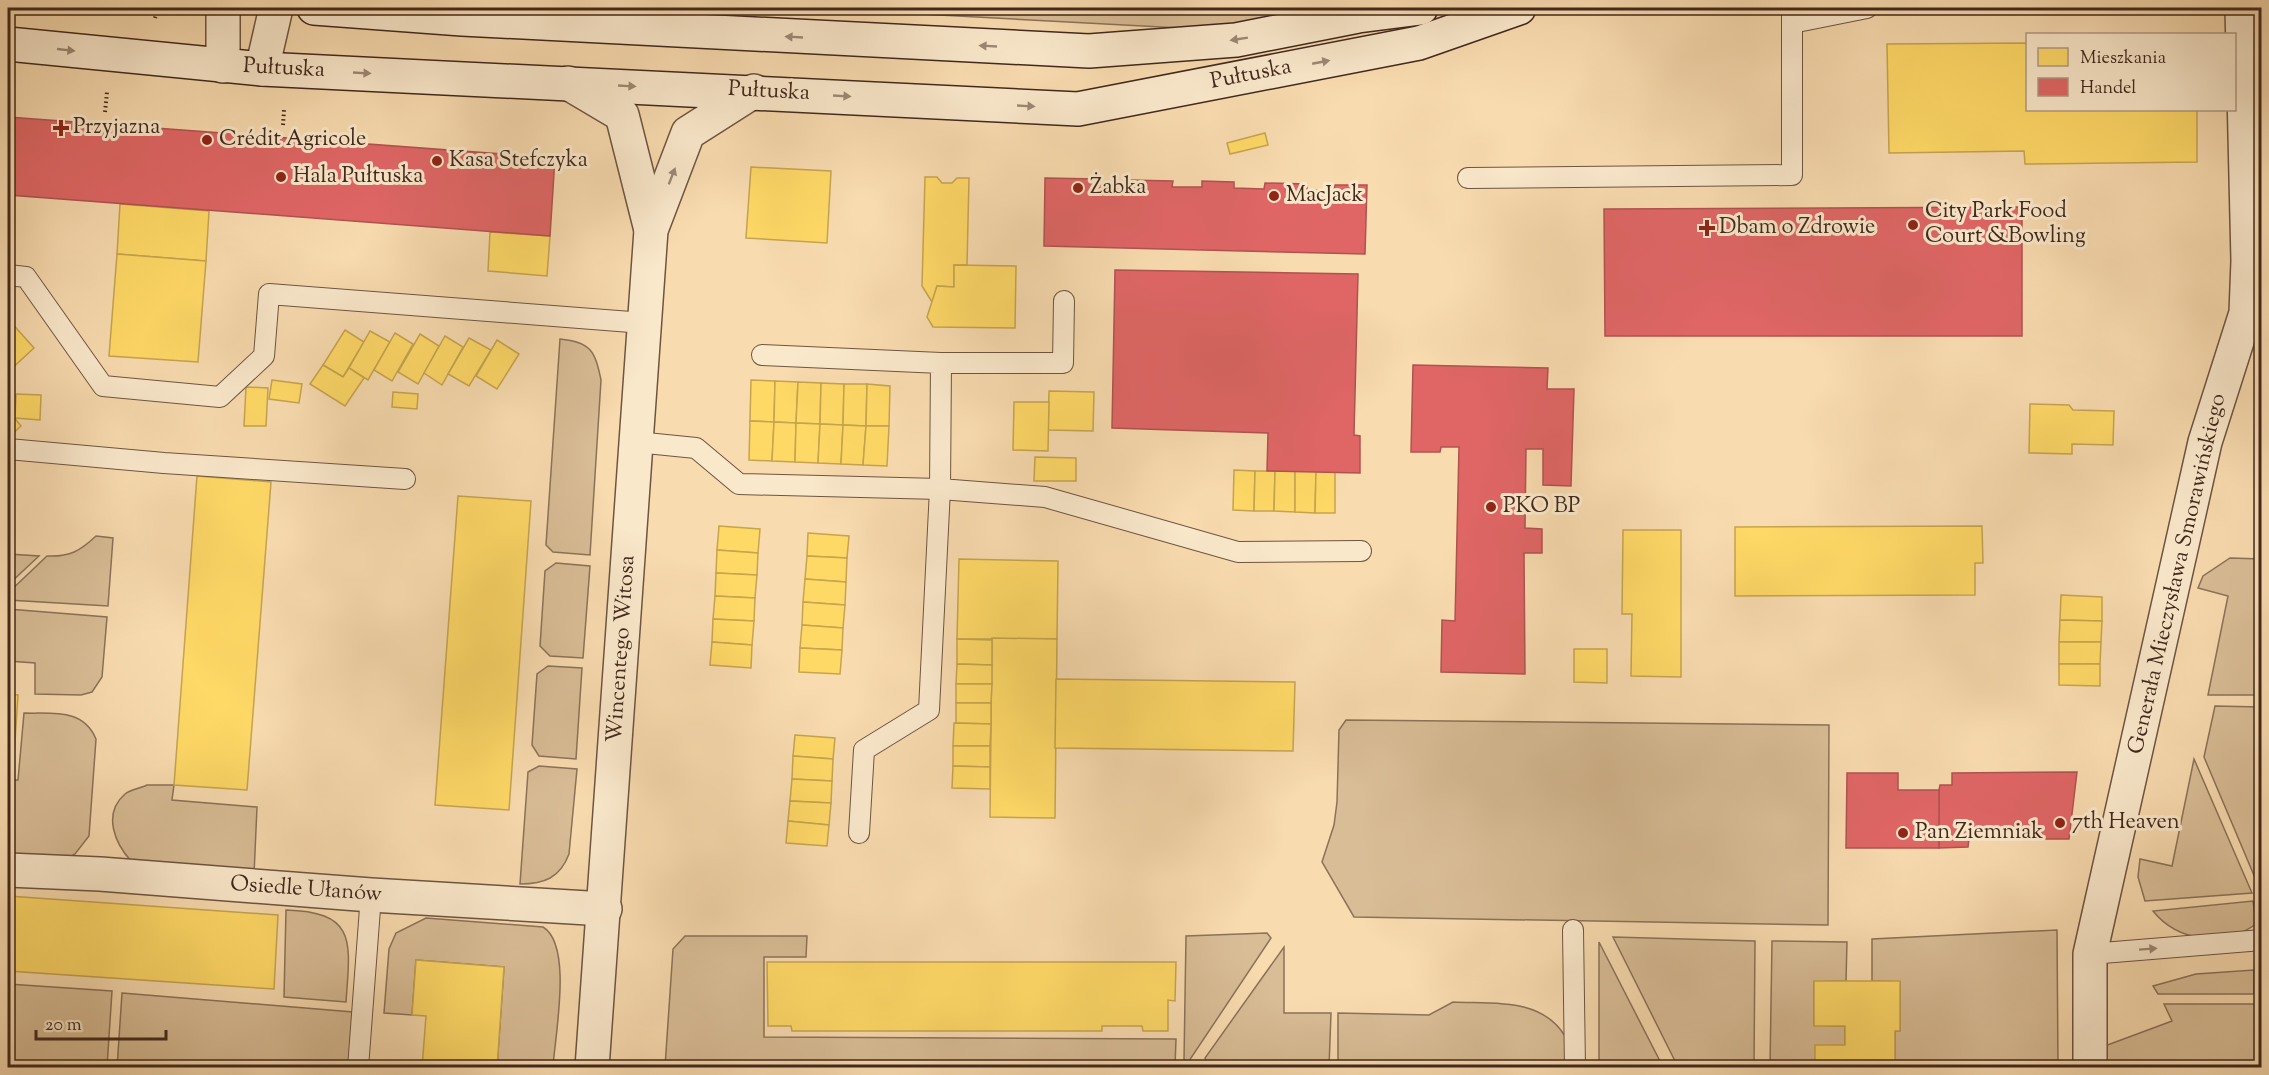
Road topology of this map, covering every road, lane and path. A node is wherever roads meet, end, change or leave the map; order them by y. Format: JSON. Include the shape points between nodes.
{"nodes":[{"id":1,"x":223,"y":8,"type":"edge"},
{"id":2,"x":276,"y":8,"type":"edge"},
{"id":3,"x":314,"y":8,"type":"edge"},
{"id":4,"x":1421,"y":8,"type":"edge"},
{"id":5,"x":1520,"y":8,"type":"edge"},
{"id":6,"x":1868,"y":8,"type":"edge"},
{"id":7,"x":2242,"y":8,"type":"edge"},
{"id":8,"x":451,"y":13,"type":"edge"},
{"id":9,"x":1792,"y":15,"type":"edge"},
{"id":10,"x":666,"y":19,"type":"edge"},
{"id":11,"x":8,"y":44,"type":"edge"},
{"id":12,"x":223,"y":66,"type":"junction"},
{"id":13,"x":262,"y":69,"type":"junction"},
{"id":14,"x":568,"y":83,"type":"junction"},
{"id":15,"x":107,"y":89,"type":"dead end"},
{"id":16,"x":754,"y":91,"type":"junction"},
{"id":17,"x":284,"y":103,"type":"dead end"},
{"id":18,"x":105,"y":112,"type":"dead end"},
{"id":19,"x":283,"y":124,"type":"dead end"},
{"id":20,"x":1468,"y":178,"type":"dead end"},
{"id":21,"x":651,"y":230,"type":"junction"},
{"id":22,"x":8,"y":275,"type":"edge"},
{"id":23,"x":1064,"y":301,"type":"dead end"},
{"id":24,"x":644,"y":323,"type":"junction"},
{"id":25,"x":762,"y":355,"type":"dead end"},
{"id":26,"x":941,"y":363,"type":"junction"},
{"id":27,"x":636,"y":442,"type":"junction"},
{"id":28,"x":8,"y":449,"type":"edge"},
{"id":29,"x":405,"y":478,"type":"dead end"},
{"id":30,"x":940,"y":489,"type":"junction"},
{"id":31,"x":1361,"y":551,"type":"dead end"},
{"id":32,"x":859,"y":832,"type":"dead end"},
{"id":33,"x":8,"y":870,"type":"edge"},
{"id":34,"x":371,"y":895,"type":"junction"},
{"id":35,"x":605,"y":909,"type":"junction"},
{"id":36,"x":1573,"y":930,"type":"dead end"},
{"id":37,"x":2262,"y":940,"type":"edge"},
{"id":38,"x":2090,"y":954,"type":"junction"},
{"id":39,"x":358,"y":1068,"type":"edge"},
{"id":40,"x":592,"y":1068,"type":"edge"},
{"id":41,"x":1575,"y":1068,"type":"edge"},
{"id":42,"x":2090,"y":1068,"type":"edge"}],
"edges":[{"from":1,"to":12,"type":"street"},
{"from":2,"to":13,"type":"street"},
{"from":3,"to":8,"type":"street","name":"Pułtuska"},
{"from":4,"to":10,"type":"street","name":"Pułtuska","one_way":true,"via":[[1236,40],[1089,51]]},
{"from":16,"to":5,"type":"street","name":"Pułtuska","one_way":true,"via":[[1078,109],[1419,43]]},
{"from":6,"to":9,"type":"lane"},
{"from":7,"to":38,"type":"street","name":"Generała Mieczysława Smorawińskiego","via":[[2246,313],[2205,442]]},
{"from":8,"to":10,"type":"street","name":"Pułtuska"},
{"from":9,"to":20,"type":"lane","via":[[1792,175]]},
{"from":11,"to":12,"type":"street","name":"Pułtuska","one_way":true},
{"from":12,"to":13,"type":"street","name":"Pułtuska"},
{"from":13,"to":14,"type":"street","name":"Pułtuska","one_way":true},
{"from":14,"to":16,"type":"street","name":"Pułtuska","one_way":true},
{"from":14,"to":21,"type":"street","name":"Wincentego Witosa","via":[[622,115]]},
{"from":15,"to":18,"type":"path"},
{"from":21,"to":16,"type":"street","name":"Wincentego Witosa","one_way":true,"via":[[688,132]]},
{"from":17,"to":19,"type":"path"},
{"from":21,"to":24,"type":"street","name":"Wincentego Witosa"},
{"from":22,"to":24,"type":"lane","via":[[26,277],[103,386],[220,397],[264,356],[269,294]]},
{"from":23,"to":26,"type":"lane","via":[[1063,363]]},
{"from":24,"to":27,"type":"street","name":"Wincentego Witosa"},
{"from":25,"to":26,"type":"lane"},
{"from":26,"to":30,"type":"lane"},
{"from":27,"to":30,"type":"lane","via":[[696,448],[739,484]]},
{"from":27,"to":35,"type":"street","name":"Wincentego Witosa"},
{"from":28,"to":29,"type":"lane"},
{"from":30,"to":31,"type":"lane","via":[[1045,497],[1238,552]]},
{"from":30,"to":32,"type":"lane","via":[[929,710],[864,750]]},
{"from":33,"to":34,"type":"street","name":"Osiedle Ułanów"},
{"from":34,"to":35,"type":"street","name":"Osiedle Ułanów"},
{"from":34,"to":39,"type":"lane"},
{"from":35,"to":40,"type":"street","name":"Wincentego Witosa"},
{"from":36,"to":41,"type":"lane"},
{"from":38,"to":37,"type":"lane","one_way":true},
{"from":38,"to":42,"type":"street","name":"Generała Mieczysława Smorawińskiego"}]}
